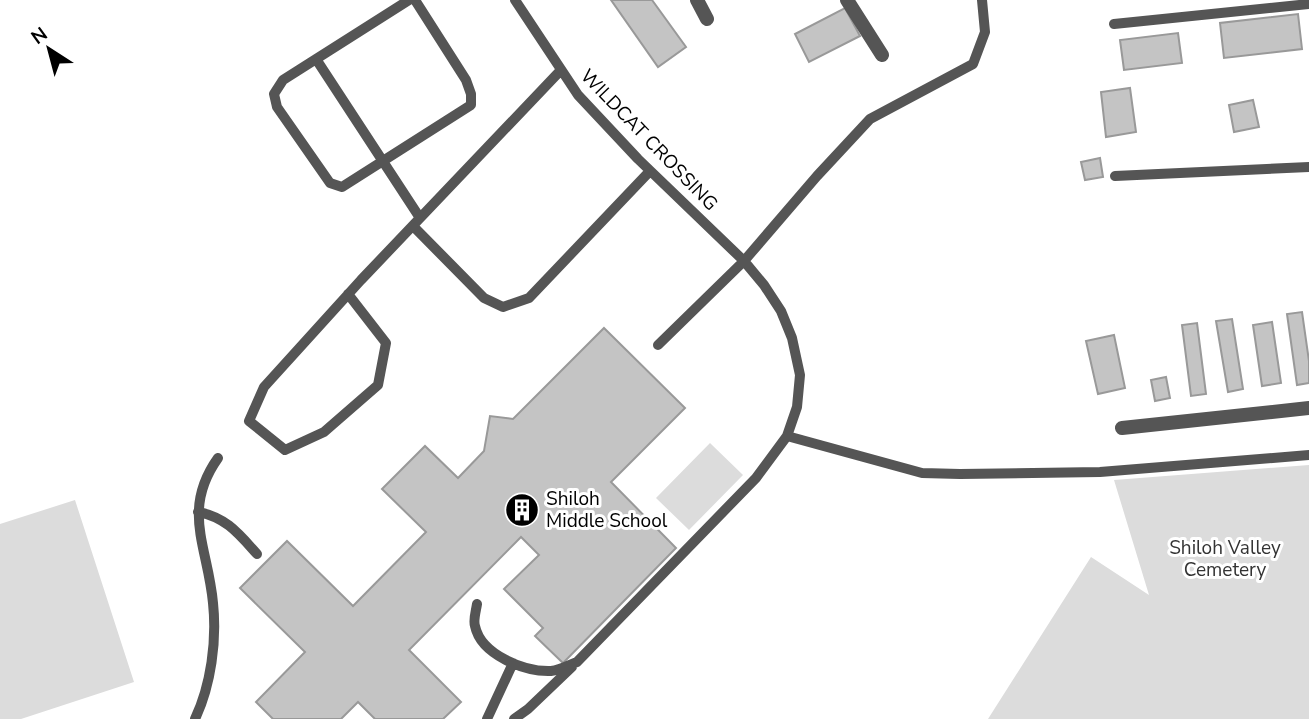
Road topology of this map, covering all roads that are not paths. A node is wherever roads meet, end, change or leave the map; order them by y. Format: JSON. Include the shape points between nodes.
{"nodes":[{"id":1,"x":409,"y":0,"type":"edge"},
{"id":2,"x":415,"y":0,"type":"edge"},
{"id":3,"x":515,"y":0,"type":"edge"},
{"id":4,"x":697,"y":0,"type":"edge"},
{"id":5,"x":847,"y":0,"type":"edge"},
{"id":6,"x":982,"y":0,"type":"edge"},
{"id":7,"x":1309,"y":4,"type":"edge"},
{"id":8,"x":707,"y":19,"type":"dead end"},
{"id":9,"x":1114,"y":24,"type":"dead end"},
{"id":10,"x":882,"y":55,"type":"dead end"},
{"id":11,"x":316,"y":59,"type":"junction"},
{"id":12,"x":561,"y":70,"type":"junction"},
{"id":13,"x":383,"y":161,"type":"junction"},
{"id":14,"x":1309,"y":167,"type":"edge"},
{"id":15,"x":650,"y":171,"type":"junction"},
{"id":16,"x":1115,"y":176,"type":"dead end"},
{"id":17,"x":416,"y":222,"type":"junction"},
{"id":18,"x":744,"y":261,"type":"junction"},
{"id":19,"x":348,"y":294,"type":"junction"},
{"id":20,"x":658,"y":345,"type":"dead end"},
{"id":21,"x":1309,"y":408,"type":"edge"},
{"id":22,"x":1122,"y":428,"type":"dead end"},
{"id":23,"x":788,"y":436,"type":"junction"},
{"id":24,"x":1309,"y":456,"type":"edge"},
{"id":25,"x":218,"y":458,"type":"dead end"},
{"id":26,"x":198,"y":512,"type":"junction"},
{"id":27,"x":257,"y":554,"type":"dead end"},
{"id":28,"x":477,"y":604,"type":"dead end"},
{"id":29,"x":577,"y":662,"type":"junction"},
{"id":30,"x":513,"y":663,"type":"junction"},
{"id":31,"x":195,"y":719,"type":"edge"},
{"id":32,"x":487,"y":719,"type":"edge"},
{"id":33,"x":514,"y":719,"type":"edge"}],
"edges":[{"from":1,"to":11,"type":"lane"},
{"from":2,"to":13,"type":"lane","via":[[466,80],[471,105]]},
{"from":3,"to":12,"type":"lane","name":"WILDCAT CROSSING"},
{"from":4,"to":8,"type":"street"},
{"from":5,"to":10,"type":"street"},
{"from":6,"to":18,"type":"lane","via":[[985,32],[973,64],[870,119]]},
{"from":7,"to":9,"type":"lane"},
{"from":11,"to":13,"type":"lane"},
{"from":11,"to":13,"type":"lane","via":[[283,80],[274,94],[278,107],[330,183],[342,187]]},
{"from":12,"to":15,"type":"lane","name":"WILDCAT CROSSING","via":[[578,95]]},
{"from":12,"to":17,"type":"lane"},
{"from":13,"to":17,"type":"lane"},
{"from":14,"to":16,"type":"lane"},
{"from":15,"to":17,"type":"lane","via":[[529,298],[503,307],[484,298]]},
{"from":15,"to":18,"type":"lane","name":"WILDCAT CROSSING"},
{"from":17,"to":19,"type":"lane"},
{"from":18,"to":20,"type":"lane"},
{"from":18,"to":23,"type":"lane","name":"WILDCAT CROSSING","via":[[781,311],[792,338],[800,375]]},
{"from":19,"to":19,"type":"lane","via":[[264,387],[249,421],[285,450],[324,432],[378,384],[386,343]]},
{"from":21,"to":22,"type":"street"},
{"from":23,"to":24,"type":"lane","via":[[922,473],[1100,472]]},
{"from":23,"to":29,"type":"lane","via":[[757,478]]},
{"from":25,"to":26,"type":"lane","via":[[200,492]]},
{"from":26,"to":27,"type":"lane","via":[[228,523]]},
{"from":26,"to":31,"type":"lane","via":[[213,604],[213,648],[203,702]]},
{"from":28,"to":30,"type":"lane","via":[[475,626],[482,642]]},
{"from":29,"to":30,"type":"lane","via":[[554,671]]},
{"from":29,"to":33,"type":"lane"},
{"from":30,"to":32,"type":"lane"}]}
